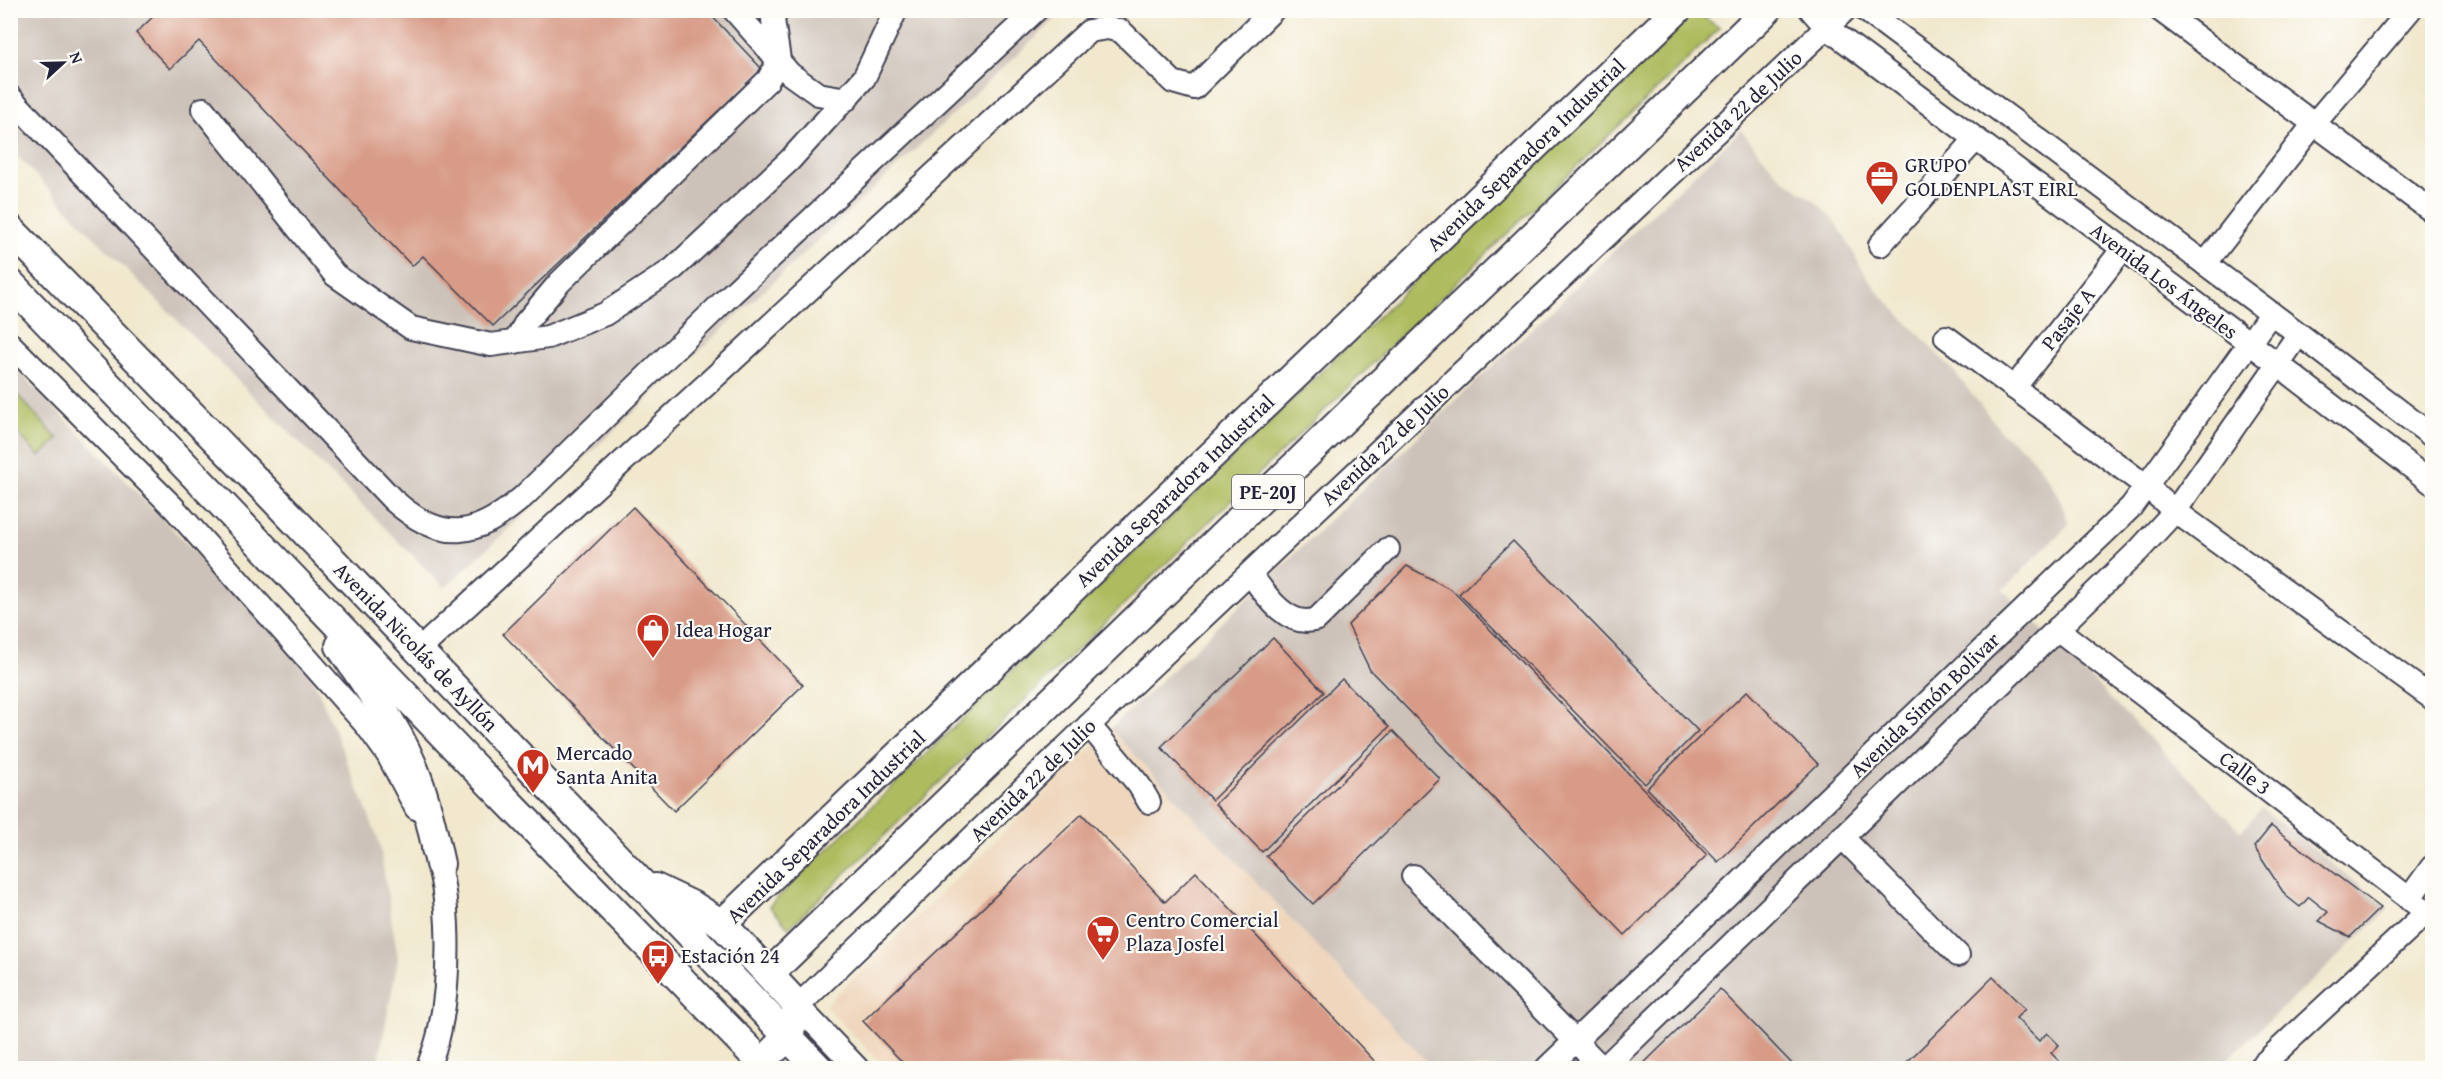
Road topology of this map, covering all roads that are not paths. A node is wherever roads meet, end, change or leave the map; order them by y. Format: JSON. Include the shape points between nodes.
{"nodes":[{"id":1,"x":734,"y":10,"type":"edge"},
{"id":2,"x":777,"y":10,"type":"edge"},
{"id":3,"x":896,"y":10,"type":"edge"},
{"id":4,"x":1036,"y":10,"type":"edge"},
{"id":5,"x":1273,"y":10,"type":"edge"},
{"id":6,"x":1677,"y":10,"type":"edge"},
{"id":7,"x":1767,"y":10,"type":"edge"},
{"id":8,"x":1811,"y":10,"type":"edge"},
{"id":9,"x":1845,"y":10,"type":"edge"},
{"id":10,"x":1865,"y":10,"type":"edge"},
{"id":11,"x":2410,"y":10,"type":"edge"},
{"id":12,"x":2169,"y":13,"type":"edge"},
{"id":13,"x":1826,"y":27,"type":"junction"},
{"id":14,"x":779,"y":60,"type":"junction"},
{"id":15,"x":10,"y":97,"type":"edge"},
{"id":16,"x":847,"y":99,"type":"junction"},
{"id":17,"x":203,"y":109,"type":"dead end"},
{"id":18,"x":2314,"y":124,"type":"junction"},
{"id":19,"x":1976,"y":139,"type":"junction"},
{"id":20,"x":2433,"y":212,"type":"edge"},
{"id":21,"x":10,"y":229,"type":"edge"},
{"id":22,"x":1880,"y":244,"type":"dead end"},
{"id":23,"x":2122,"y":250,"type":"junction"},
{"id":24,"x":2205,"y":264,"type":"junction"},
{"id":25,"x":10,"y":283,"type":"edge"},
{"id":26,"x":2271,"y":313,"type":"junction"},
{"id":27,"x":2299,"y":334,"type":"junction"},
{"id":28,"x":1946,"y":337,"type":"dead end"},
{"id":29,"x":515,"y":342,"type":"junction"},
{"id":30,"x":10,"y":344,"type":"edge"},
{"id":31,"x":2249,"y":345,"type":"junction"},
{"id":32,"x":2279,"y":365,"type":"junction"},
{"id":33,"x":2014,"y":388,"type":"junction"},
{"id":34,"x":2433,"y":436,"type":"edge"},
{"id":35,"x":2433,"y":483,"type":"edge"},
{"id":36,"x":2146,"y":486,"type":"junction"},
{"id":37,"x":2175,"y":511,"type":"junction"},
{"id":38,"x":1388,"y":549,"type":"dead end"},
{"id":39,"x":1250,"y":573,"type":"junction"},
{"id":40,"x":303,"y":588,"type":"junction"},
{"id":41,"x":2057,"y":628,"type":"junction"},
{"id":42,"x":419,"y":650,"type":"junction"},
{"id":43,"x":2433,"y":698,"type":"edge"},
{"id":44,"x":1089,"y":725,"type":"junction"},
{"id":45,"x":1149,"y":802,"type":"dead end"},
{"id":46,"x":1842,"y":837,"type":"junction"},
{"id":47,"x":440,"y":864,"type":"junction"},
{"id":48,"x":2433,"y":867,"type":"edge"},
{"id":49,"x":1413,"y":876,"type":"dead end"},
{"id":50,"x":638,"y":878,"type":"junction"},
{"id":51,"x":2423,"y":909,"type":"edge"},
{"id":52,"x":722,"y":924,"type":"junction"},
{"id":53,"x":1958,"y":955,"type":"dead end"},
{"id":54,"x":769,"y":974,"type":"junction"},
{"id":55,"x":798,"y":1006,"type":"junction"},
{"id":56,"x":788,"y":1037,"type":"junction"},
{"id":57,"x":1575,"y":1041,"type":"junction"},
{"id":58,"x":759,"y":1066,"type":"edge"},
{"id":59,"x":428,"y":1068,"type":"edge"},
{"id":60,"x":818,"y":1068,"type":"edge"},
{"id":61,"x":857,"y":1068,"type":"edge"},
{"id":62,"x":1547,"y":1068,"type":"edge"},
{"id":63,"x":1603,"y":1068,"type":"edge"},
{"id":64,"x":2259,"y":1068,"type":"edge"}],
"edges":[{"from":1,"to":14,"type":"street"},
{"from":2,"to":14,"type":"street","via":[[773,20]]},
{"from":3,"to":16,"type":"street","via":[[864,78]]},
{"from":4,"to":15,"type":"street","via":[[724,302],[524,496],[508,510],[472,529],[430,527],[393,500]]},
{"from":5,"to":42,"type":"street","via":[[1194,88],[1173,82],[1120,31],[1089,31]]},
{"from":6,"to":52,"type":"main road","name":"Avenida Separadora Industrial","number":"PE-20J"},
{"from":7,"to":54,"type":"main road","number":"PE-20J"},
{"from":8,"to":13,"type":"street","name":"Avenida Los Ángeles"},
{"from":9,"to":13,"type":"street","name":"Avenida 22 de Julio"},
{"from":10,"to":24,"type":"street","name":"Avenida Los Ángeles"},
{"from":11,"to":18,"type":"street"},
{"from":12,"to":18,"type":"street"},
{"from":13,"to":19,"type":"street","name":"Avenida Los Ángeles"},
{"from":13,"to":39,"type":"street","name":"Avenida 22 de Julio"},
{"from":14,"to":16,"type":"street","via":[[790,74],[818,94]]},
{"from":14,"to":29,"type":"street","via":[[768,80],[559,283],[526,322]]},
{"from":16,"to":29,"type":"street","via":[[790,160],[673,269],[605,314],[548,338]]},
{"from":17,"to":29,"type":"street","via":[[335,275],[411,328],[491,345]]},
{"from":18,"to":20,"type":"street"},
{"from":18,"to":24,"type":"street"},
{"from":19,"to":22,"type":"street"},
{"from":19,"to":23,"type":"street","name":"Avenida Los Ángeles"},
{"from":21,"to":42,"type":"main road","name":"Avenida Nicolás de Ayllón"},
{"from":23,"to":31,"type":"street","name":"Avenida Los Ángeles"},
{"from":23,"to":33,"type":"street","name":"Pasaje A"},
{"from":24,"to":26,"type":"street","name":"Avenida Los Ángeles"},
{"from":25,"to":40,"type":"main road","name":"Avenida Nicolás de Ayllón"},
{"from":26,"to":27,"type":"street","name":"Avenida Los Ángeles"},
{"from":26,"to":31,"type":"street","name":"Avenida Simón Bolivar"},
{"from":27,"to":32,"type":"street","name":"Avenida Simón Bolivar"},
{"from":27,"to":34,"type":"street","name":"Avenida Los Ángeles"},
{"from":28,"to":33,"type":"street"},
{"from":30,"to":47,"type":"street","via":[[174,508],[367,726],[406,786]]},
{"from":31,"to":32,"type":"street","name":"Avenida Los Ángeles"},
{"from":31,"to":36,"type":"street","name":"Avenida Simón Bolivar"},
{"from":32,"to":35,"type":"street","name":"Avenida Los Ángeles"},
{"from":32,"to":37,"type":"street","name":"Avenida Simón Bolivar"},
{"from":33,"to":36,"type":"street"},
{"from":36,"to":37,"type":"street"},
{"from":36,"to":57,"type":"street","name":"Avenida Simón Bolivar","via":[[2131,507],[2059,577]]},
{"from":37,"to":41,"type":"street","name":"Avenida Simón Bolivar"},
{"from":37,"to":43,"type":"street"},
{"from":38,"to":39,"type":"street","via":[[1317,619],[1308,623],[1271,602]]},
{"from":39,"to":44,"type":"street","name":"Avenida 22 de Julio"},
{"from":40,"to":47,"type":"main road","via":[[397,734],[418,778]]},
{"from":40,"to":58,"type":"main road","name":"Avenida Nicolás de Ayllón"},
{"from":41,"to":46,"type":"street","name":"Avenida Simón Bolivar"},
{"from":41,"to":51,"type":"street","name":"Calle 3"},
{"from":42,"to":50,"type":"main road","name":"Avenida Nicolás de Ayllón"},
{"from":44,"to":45,"type":"street"},
{"from":44,"to":55,"type":"street","name":"Avenida 22 de Julio"},
{"from":46,"to":53,"type":"street"},
{"from":46,"to":63,"type":"street","name":"Avenida Simón Bolivar"},
{"from":47,"to":59,"type":"street","via":[[447,975],[440,1029]]},
{"from":48,"to":51,"type":"street"},
{"from":49,"to":57,"type":"street"},
{"from":50,"to":52,"type":"main road"},
{"from":50,"to":56,"type":"main road","name":"Avenida Nicolás de Ayllón"},
{"from":51,"to":64,"type":"street"},
{"from":52,"to":54,"type":"main road","name":"Avenida Separadora Industrial"},
{"from":54,"to":55,"type":"main road","name":"Avenida Separadora Industrial"},
{"from":55,"to":56,"type":"main road"},
{"from":55,"to":61,"type":"street"},
{"from":56,"to":58,"type":"main road"},
{"from":56,"to":60,"type":"main road","name":"Avenida Nicolás de Ayllón"},
{"from":57,"to":62,"type":"street","name":"Avenida Simón Bolivar"},
{"from":57,"to":63,"type":"street"}]}
